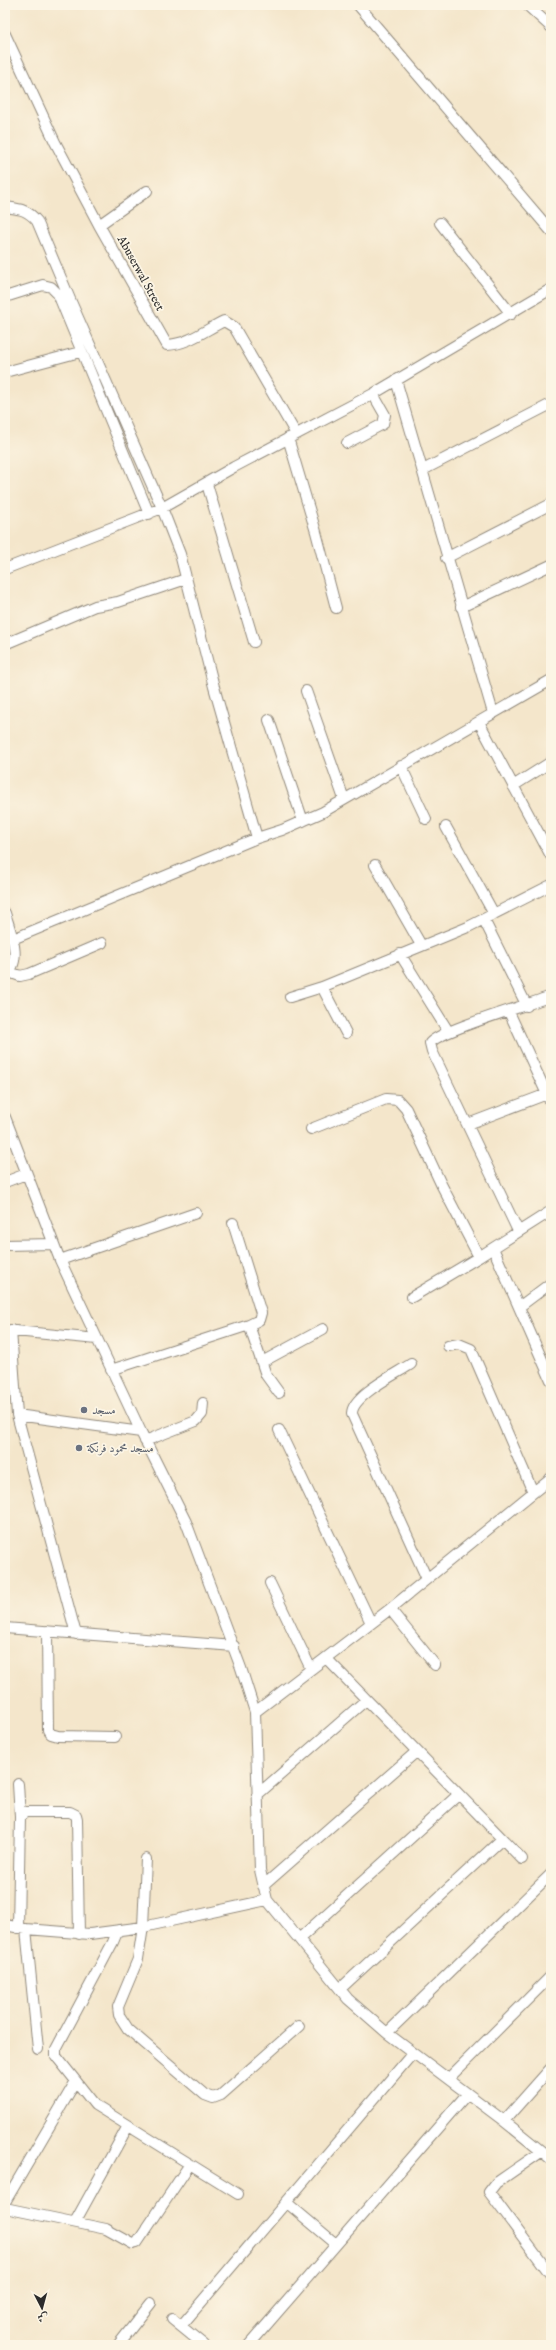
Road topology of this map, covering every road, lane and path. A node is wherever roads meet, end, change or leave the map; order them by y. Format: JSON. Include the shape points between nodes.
{"nodes":[{"id":1,"x":358,"y":5,"type":"edge"},
{"id":2,"x":526,"y":5,"type":"edge"},
{"id":3,"x":551,"y":27,"type":"edge"},
{"id":4,"x":5,"y":34,"type":"edge"},
{"id":5,"x":147,"y":191,"type":"dead end"},
{"id":6,"x":5,"y":207,"type":"edge"},
{"id":7,"x":440,"y":223,"type":"dead end"},
{"id":8,"x":99,"y":225,"type":"junction"},
{"id":9,"x":551,"y":231,"type":"edge"},
{"id":10,"x":551,"y":289,"type":"edge"},
{"id":11,"x":5,"y":296,"type":"edge"},
{"id":12,"x":511,"y":314,"type":"junction"},
{"id":13,"x":80,"y":352,"type":"junction"},
{"id":14,"x":5,"y":372,"type":"edge"},
{"id":15,"x":396,"y":380,"type":"junction"},
{"id":16,"x":373,"y":394,"type":"junction"},
{"id":17,"x":551,"y":404,"type":"edge"},
{"id":18,"x":292,"y":436,"type":"junction"},
{"id":19,"x":347,"y":443,"type":"dead end"},
{"id":20,"x":422,"y":470,"type":"junction"},
{"id":21,"x":208,"y":484,"type":"junction"},
{"id":22,"x":551,"y":504,"type":"edge"},
{"id":23,"x":162,"y":508,"type":"junction"},
{"id":24,"x":149,"y":514,"type":"junction"},
{"id":25,"x":446,"y":558,"type":"junction"},
{"id":26,"x":551,"y":565,"type":"edge"},
{"id":27,"x":5,"y":568,"type":"edge"},
{"id":28,"x":186,"y":578,"type":"junction"},
{"id":29,"x":461,"y":607,"type":"junction"},
{"id":30,"x":336,"y":608,"type":"dead end"},
{"id":31,"x":254,"y":642,"type":"dead end"},
{"id":32,"x":5,"y":644,"type":"edge"},
{"id":33,"x":551,"y":680,"type":"edge"},
{"id":34,"x":306,"y":692,"type":"dead end"},
{"id":35,"x":493,"y":714,"type":"junction"},
{"id":36,"x":269,"y":720,"type":"dead end"},
{"id":37,"x":479,"y":722,"type":"junction"},
{"id":38,"x":551,"y":762,"type":"edge"},
{"id":39,"x":401,"y":766,"type":"junction"},
{"id":40,"x":513,"y":786,"type":"junction"},
{"id":41,"x":344,"y":799,"type":"junction"},
{"id":42,"x":426,"y":819,"type":"dead end"},
{"id":43,"x":303,"y":821,"type":"junction"},
{"id":44,"x":446,"y":827,"type":"dead end"},
{"id":45,"x":257,"y":838,"type":"junction"},
{"id":46,"x":551,"y":856,"type":"edge"},
{"id":47,"x":375,"y":865,"type":"dead end"},
{"id":48,"x":551,"y":885,"type":"edge"},
{"id":49,"x":5,"y":913,"type":"edge"},
{"id":50,"x":494,"y":914,"type":"junction"},
{"id":51,"x":484,"y":920,"type":"junction"},
{"id":52,"x":12,"y":939,"type":"junction"},
{"id":53,"x":102,"y":943,"type":"dead end"},
{"id":54,"x":421,"y":945,"type":"junction"},
{"id":55,"x":400,"y":954,"type":"junction"},
{"id":56,"x":7,"y":973,"type":"edge"},
{"id":57,"x":322,"y":988,"type":"junction"},
{"id":58,"x":290,"y":996,"type":"dead end"},
{"id":59,"x":551,"y":996,"type":"edge"},
{"id":60,"x":527,"y":1006,"type":"junction"},
{"id":61,"x":509,"y":1012,"type":"junction"},
{"id":62,"x":448,"y":1031,"type":"junction"},
{"id":63,"x":346,"y":1033,"type":"dead end"},
{"id":64,"x":548,"y":1093,"type":"edge"},
{"id":65,"x":5,"y":1117,"type":"edge"},
{"id":66,"x":468,"y":1124,"type":"junction"},
{"id":67,"x":311,"y":1130,"type":"dead end"},
{"id":68,"x":26,"y":1174,"type":"junction"},
{"id":69,"x":5,"y":1182,"type":"edge"},
{"id":70,"x":551,"y":1211,"type":"edge"},
{"id":71,"x":196,"y":1213,"type":"dead end"},
{"id":72,"x":233,"y":1223,"type":"dead end"},
{"id":73,"x":518,"y":1231,"type":"junction"},
{"id":74,"x":53,"y":1244,"type":"junction"},
{"id":75,"x":5,"y":1245,"type":"edge"},
{"id":76,"x":493,"y":1248,"type":"junction"},
{"id":77,"x":479,"y":1256,"type":"junction"},
{"id":78,"x":60,"y":1260,"type":"junction"},
{"id":79,"x":551,"y":1282,"type":"edge"},
{"id":80,"x":412,"y":1297,"type":"dead end"},
{"id":81,"x":519,"y":1307,"type":"junction"},
{"id":82,"x":249,"y":1325,"type":"junction"},
{"id":83,"x":324,"y":1329,"type":"dead end"},
{"id":84,"x":8,"y":1330,"type":"edge"},
{"id":85,"x":97,"y":1339,"type":"junction"},
{"id":86,"x":448,"y":1346,"type":"dead end"},
{"id":87,"x":262,"y":1362,"type":"junction"},
{"id":88,"x":411,"y":1364,"type":"dead end"},
{"id":89,"x":111,"y":1370,"type":"junction"},
{"id":90,"x":551,"y":1380,"type":"edge"},
{"id":91,"x":279,"y":1393,"type":"dead end"},
{"id":92,"x":203,"y":1403,"type":"dead end"},
{"id":93,"x":17,"y":1415,"type":"junction"},
{"id":94,"x":279,"y":1430,"type":"dead end"},
{"id":95,"x":143,"y":1437,"type":"junction"},
{"id":96,"x":551,"y":1478,"type":"edge"},
{"id":97,"x":533,"y":1492,"type":"junction"},
{"id":98,"x":427,"y":1579,"type":"junction"},
{"id":99,"x":270,"y":1583,"type":"dead end"},
{"id":100,"x":390,"y":1609,"type":"junction"},
{"id":101,"x":371,"y":1623,"type":"junction"},
{"id":102,"x":5,"y":1628,"type":"edge"},
{"id":103,"x":47,"y":1631,"type":"junction"},
{"id":104,"x":76,"y":1634,"type":"junction"},
{"id":105,"x":234,"y":1646,"type":"junction"},
{"id":106,"x":326,"y":1658,"type":"junction"},
{"id":107,"x":435,"y":1665,"type":"dead end"},
{"id":108,"x":311,"y":1669,"type":"junction"},
{"id":109,"x":366,"y":1700,"type":"junction"},
{"id":110,"x":255,"y":1712,"type":"junction"},
{"id":111,"x":115,"y":1737,"type":"dead end"},
{"id":112,"x":416,"y":1752,"type":"junction"},
{"id":113,"x":18,"y":1784,"type":"dead end"},
{"id":114,"x":257,"y":1795,"type":"junction"},
{"id":115,"x":458,"y":1795,"type":"junction"},
{"id":116,"x":20,"y":1817,"type":"junction"},
{"id":117,"x":502,"y":1839,"type":"junction"},
{"id":118,"x":522,"y":1859,"type":"dead end"},
{"id":119,"x":146,"y":1860,"type":"dead end"},
{"id":120,"x":551,"y":1874,"type":"edge"},
{"id":121,"x":263,"y":1886,"type":"junction"},
{"id":122,"x":267,"y":1900,"type":"junction"},
{"id":123,"x":5,"y":1925,"type":"edge"},
{"id":124,"x":143,"y":1926,"type":"junction"},
{"id":125,"x":22,"y":1928,"type":"junction"},
{"id":126,"x":118,"y":1930,"type":"junction"},
{"id":127,"x":79,"y":1934,"type":"junction"},
{"id":128,"x":299,"y":1939,"type":"junction"},
{"id":129,"x":551,"y":1976,"type":"edge"},
{"id":130,"x":340,"y":1989,"type":"junction"},
{"id":131,"x":299,"y":2026,"type":"dead end"},
{"id":132,"x":387,"y":2033,"type":"junction"},
{"id":133,"x":38,"y":2049,"type":"dead end"},
{"id":134,"x":413,"y":2053,"type":"junction"},
{"id":135,"x":551,"y":2068,"type":"edge"},
{"id":136,"x":448,"y":2079,"type":"junction"},
{"id":137,"x":76,"y":2081,"type":"junction"},
{"id":138,"x":467,"y":2094,"type":"junction"},
{"id":139,"x":504,"y":2121,"type":"junction"},
{"id":140,"x":128,"y":2126,"type":"junction"},
{"id":141,"x":542,"y":2152,"type":"junction"},
{"id":142,"x":551,"y":2159,"type":"edge"},
{"id":143,"x":190,"y":2164,"type":"junction"},
{"id":144,"x":238,"y":2194,"type":"dead end"},
{"id":145,"x":5,"y":2202,"type":"edge"},
{"id":146,"x":286,"y":2202,"type":"junction"},
{"id":147,"x":5,"y":2208,"type":"edge"},
{"id":148,"x":75,"y":2222,"type":"junction"},
{"id":149,"x":336,"y":2244,"type":"junction"},
{"id":150,"x":551,"y":2276,"type":"edge"},
{"id":151,"x":151,"y":2303,"type":"dead end"},
{"id":152,"x":172,"y":2319,"type":"dead end"},
{"id":153,"x":181,"y":2326,"type":"junction"},
{"id":154,"x":118,"y":2345,"type":"edge"},
{"id":155,"x":204,"y":2345,"type":"edge"},
{"id":156,"x":250,"y":2345,"type":"edge"}],
"edges":[{"from":1,"to":9,"type":"street"},
{"from":2,"to":3,"type":"street"},
{"from":4,"to":8,"type":"street","name":"Abuserwal Street"},
{"from":5,"to":8,"type":"street"},
{"from":6,"to":23,"type":"street","via":[[22,208],[30,212],[37,221]]},
{"from":7,"to":12,"type":"street"},
{"from":8,"to":18,"type":"street","name":"Abuserwal Street","via":[[167,345],[179,345],[189,341],[224,321],[234,327]]},
{"from":10,"to":12,"type":"street"},
{"from":11,"to":13,"type":"street","via":[[43,286],[52,287],[58,294]]},
{"from":12,"to":15,"type":"street"},
{"from":13,"to":14,"type":"street"},
{"from":13,"to":24,"type":"street"},
{"from":15,"to":16,"type":"street"},
{"from":15,"to":20,"type":"street"},
{"from":16,"to":18,"type":"street"},
{"from":16,"to":19,"type":"street","via":[[385,415],[383,424]]},
{"from":17,"to":20,"type":"street"},
{"from":18,"to":21,"type":"street"},
{"from":18,"to":30,"type":"street"},
{"from":20,"to":25,"type":"street"},
{"from":21,"to":23,"type":"street"},
{"from":21,"to":31,"type":"street"},
{"from":22,"to":25,"type":"street"},
{"from":23,"to":24,"type":"street"},
{"from":23,"to":28,"type":"street","via":[[180,554]]},
{"from":24,"to":27,"type":"street"},
{"from":25,"to":29,"type":"street"},
{"from":26,"to":29,"type":"street"},
{"from":28,"to":32,"type":"street","via":[[118,602],[95,606]]},
{"from":28,"to":45,"type":"street"},
{"from":29,"to":35,"type":"street"},
{"from":33,"to":35,"type":"street"},
{"from":34,"to":41,"type":"street"},
{"from":35,"to":37,"type":"street"},
{"from":36,"to":43,"type":"street"},
{"from":37,"to":39,"type":"street"},
{"from":37,"to":40,"type":"street"},
{"from":38,"to":40,"type":"street"},
{"from":39,"to":41,"type":"street"},
{"from":39,"to":42,"type":"street"},
{"from":40,"to":46,"type":"street"},
{"from":41,"to":43,"type":"street"},
{"from":43,"to":45,"type":"street"},
{"from":44,"to":50,"type":"street"},
{"from":45,"to":52,"type":"street"},
{"from":47,"to":54,"type":"street"},
{"from":48,"to":50,"type":"street"},
{"from":49,"to":52,"type":"street"},
{"from":50,"to":51,"type":"street"},
{"from":51,"to":54,"type":"street"},
{"from":51,"to":60,"type":"street"},
{"from":52,"to":56,"type":"street","via":[[15,958]]},
{"from":53,"to":56,"type":"street","via":[[30,974],[20,976]]},
{"from":54,"to":55,"type":"street"},
{"from":55,"to":57,"type":"street"},
{"from":55,"to":62,"type":"street"},
{"from":57,"to":58,"type":"street"},
{"from":57,"to":63,"type":"street"},
{"from":59,"to":60,"type":"street"},
{"from":60,"to":61,"type":"street"},
{"from":61,"to":62,"type":"street"},
{"from":61,"to":64,"type":"street"},
{"from":62,"to":66,"type":"street","via":[[430,1043]]},
{"from":64,"to":66,"type":"street"},
{"from":65,"to":68,"type":"street"},
{"from":66,"to":73,"type":"street"},
{"from":67,"to":77,"type":"street","via":[[386,1099],[398,1100],[406,1109],[441,1184]]},
{"from":68,"to":69,"type":"street"},
{"from":68,"to":74,"type":"street"},
{"from":70,"to":73,"type":"street"},
{"from":71,"to":78,"type":"street"},
{"from":72,"to":82,"type":"street","via":[[261,1313],[259,1320]]},
{"from":73,"to":76,"type":"street"},
{"from":74,"to":75,"type":"street"},
{"from":74,"to":78,"type":"street"},
{"from":76,"to":77,"type":"street"},
{"from":76,"to":81,"type":"street"},
{"from":77,"to":80,"type":"street"},
{"from":78,"to":85,"type":"street"},
{"from":79,"to":81,"type":"street"},
{"from":81,"to":90,"type":"street"},
{"from":82,"to":87,"type":"street"},
{"from":82,"to":89,"type":"street"},
{"from":83,"to":87,"type":"street"},
{"from":84,"to":85,"type":"street"},
{"from":84,"to":93,"type":"street"},
{"from":85,"to":89,"type":"street"},
{"from":86,"to":97,"type":"street","via":[[459,1344],[471,1349]]},
{"from":87,"to":91,"type":"street","via":[[266,1375]]},
{"from":88,"to":98,"type":"street","via":[[359,1398],[352,1409],[352,1414]]},
{"from":89,"to":95,"type":"street"},
{"from":92,"to":95,"type":"street","via":[[202,1414],[196,1421]]},
{"from":93,"to":95,"type":"street"},
{"from":93,"to":104,"type":"street"},
{"from":94,"to":101,"type":"street"},
{"from":95,"to":105,"type":"street","via":[[186,1522]]},
{"from":96,"to":97,"type":"street"},
{"from":97,"to":98,"type":"street"},
{"from":98,"to":100,"type":"street"},
{"from":99,"to":108,"type":"street"},
{"from":100,"to":101,"type":"street"},
{"from":100,"to":107,"type":"street"},
{"from":101,"to":106,"type":"street"},
{"from":102,"to":103,"type":"street"},
{"from":103,"to":104,"type":"street"},
{"from":103,"to":111,"type":"street","via":[[48,1730],[58,1736]]},
{"from":104,"to":105,"type":"street"},
{"from":105,"to":110,"type":"street"},
{"from":106,"to":108,"type":"street"},
{"from":106,"to":109,"type":"street"},
{"from":108,"to":110,"type":"street"},
{"from":109,"to":112,"type":"street"},
{"from":109,"to":114,"type":"street"},
{"from":110,"to":114,"type":"street"},
{"from":112,"to":115,"type":"street"},
{"from":112,"to":121,"type":"street"},
{"from":113,"to":116,"type":"street"},
{"from":114,"to":121,"type":"street"},
{"from":115,"to":117,"type":"street"},
{"from":115,"to":128,"type":"street"},
{"from":116,"to":125,"type":"street"},
{"from":116,"to":127,"type":"street","via":[[24,1812],[70,1812],[76,1815]]},
{"from":117,"to":118,"type":"street"},
{"from":117,"to":130,"type":"street"},
{"from":119,"to":124,"type":"street"},
{"from":120,"to":132,"type":"street"},
{"from":121,"to":122,"type":"street"},
{"from":122,"to":124,"type":"street"},
{"from":122,"to":128,"type":"street"},
{"from":123,"to":125,"type":"street"},
{"from":124,"to":126,"type":"street"},
{"from":124,"to":131,"type":"street","via":[[138,1959],[118,2007],[119,2015],[128,2029],[205,2095],[213,2098],[221,2095]]},
{"from":125,"to":127,"type":"street"},
{"from":125,"to":133,"type":"street"},
{"from":126,"to":127,"type":"street"},
{"from":126,"to":137,"type":"street","via":[[56,2049],[56,2056]]},
{"from":128,"to":130,"type":"street"},
{"from":129,"to":136,"type":"street"},
{"from":130,"to":132,"type":"street"},
{"from":132,"to":134,"type":"street"},
{"from":134,"to":136,"type":"street"},
{"from":134,"to":146,"type":"street"},
{"from":135,"to":139,"type":"street"},
{"from":136,"to":138,"type":"street"},
{"from":137,"to":140,"type":"street","via":[[95,2104]]},
{"from":137,"to":145,"type":"street"},
{"from":138,"to":139,"type":"street"},
{"from":138,"to":149,"type":"street"},
{"from":139,"to":141,"type":"street"},
{"from":140,"to":143,"type":"street"},
{"from":140,"to":148,"type":"street"},
{"from":141,"to":142,"type":"street"},
{"from":141,"to":150,"type":"street","via":[[496,2183],[489,2192]]},
{"from":143,"to":144,"type":"street"},
{"from":143,"to":148,"type":"street","via":[[137,2243],[129,2242],[106,2229]]},
{"from":146,"to":149,"type":"street"},
{"from":146,"to":153,"type":"street"},
{"from":147,"to":148,"type":"street"},
{"from":149,"to":156,"type":"street"},
{"from":151,"to":154,"type":"street"},
{"from":152,"to":153,"type":"street"},
{"from":153,"to":155,"type":"street"}]}
